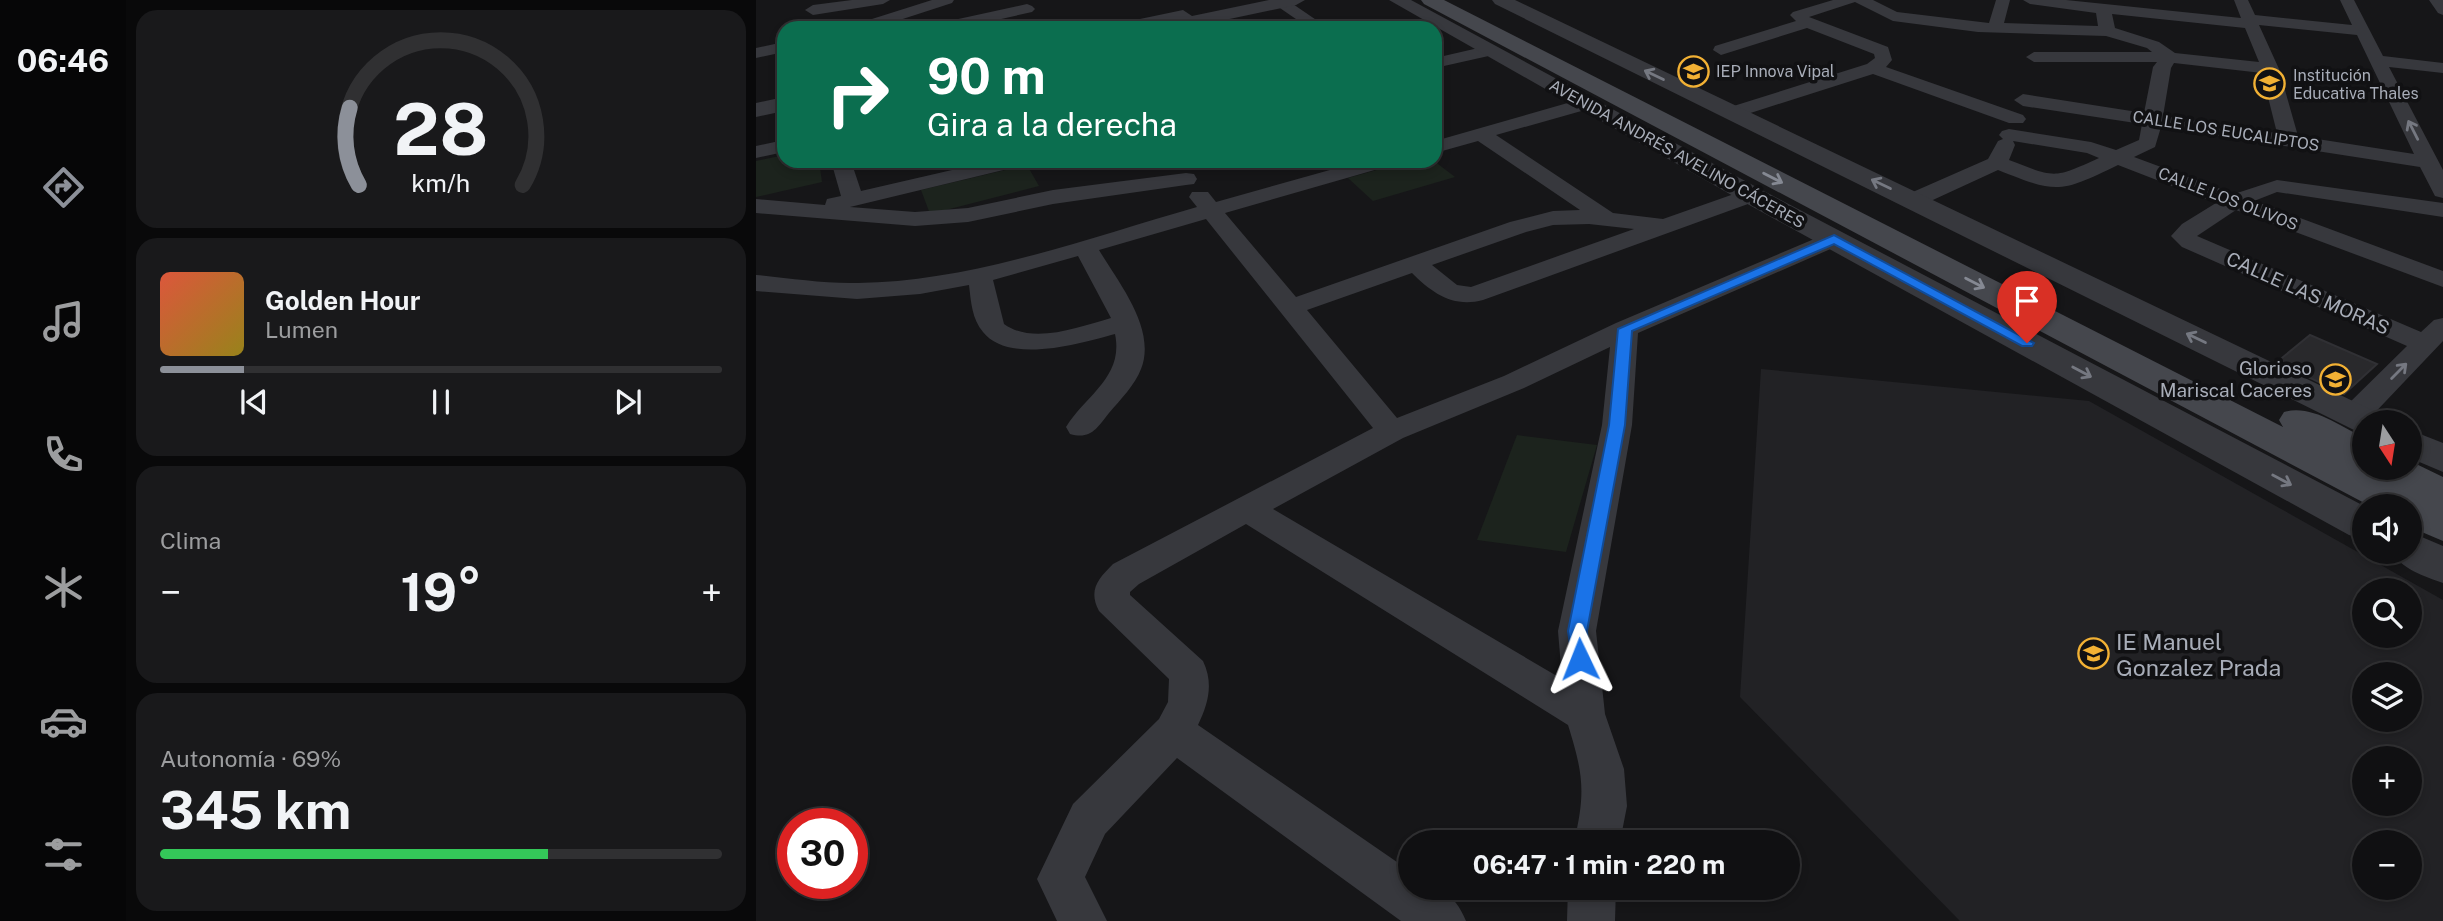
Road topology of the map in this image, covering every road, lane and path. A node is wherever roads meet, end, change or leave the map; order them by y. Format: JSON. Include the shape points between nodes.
{"nodes":[{"id":1,"x":883,"y":0,"type":"edge"},
{"id":2,"x":947,"y":0,"type":"edge"},
{"id":3,"x":1260,"y":0,"type":"edge"},
{"id":4,"x":1398,"y":0,"type":"edge"},
{"id":5,"x":1430,"y":0,"type":"edge"},
{"id":6,"x":1455,"y":0,"type":"edge"},
{"id":7,"x":1501,"y":0,"type":"edge"},
{"id":8,"x":1849,"y":0,"type":"edge"},
{"id":9,"x":1861,"y":0,"type":"edge"},
{"id":10,"x":2003,"y":0,"type":"edge"},
{"id":11,"x":2030,"y":0,"type":"edge"},
{"id":12,"x":2241,"y":0,"type":"edge"},
{"id":13,"x":2347,"y":0,"type":"edge"},
{"id":14,"x":2436,"y":0,"type":"edge"},
{"id":15,"x":1289,"y":1,"type":"edge"},
{"id":16,"x":991,"y":4,"type":"dead end"},
{"id":17,"x":811,"y":5,"type":"edge"},
{"id":18,"x":1025,"y":9,"type":"edge"},
{"id":19,"x":2103,"y":9,"type":"junction"},
{"id":20,"x":2443,"y":10,"type":"edge"},
{"id":21,"x":881,"y":21,"type":"edge"},
{"id":22,"x":971,"y":21,"type":"edge"},
{"id":23,"x":1157,"y":21,"type":"edge"},
{"id":24,"x":1193,"y":21,"type":"edge"},
{"id":25,"x":1312,"y":21,"type":"edge"},
{"id":26,"x":1435,"y":21,"type":"edge"},
{"id":27,"x":2250,"y":21,"type":"junction"},
{"id":28,"x":1807,"y":23,"type":"junction"},
{"id":29,"x":1442,"y":25,"type":"edge"},
{"id":30,"x":1996,"y":27,"type":"junction"},
{"id":31,"x":2041,"y":29,"type":"junction"},
{"id":32,"x":2107,"y":31,"type":"junction"},
{"id":33,"x":2363,"y":31,"type":"junction"},
{"id":34,"x":777,"y":48,"type":"edge"},
{"id":35,"x":1721,"y":50,"type":"dead end"},
{"id":36,"x":1487,"y":51,"type":"junction"},
{"id":37,"x":756,"y":52,"type":"edge"},
{"id":38,"x":2034,"y":57,"type":"junction"},
{"id":39,"x":2170,"y":57,"type":"junction"},
{"id":40,"x":2377,"y":60,"type":"junction"},
{"id":41,"x":1442,"y":61,"type":"edge"},
{"id":42,"x":1872,"y":68,"type":"junction"},
{"id":43,"x":2443,"y":68,"type":"edge"},
{"id":44,"x":2270,"y":69,"type":"junction"},
{"id":45,"x":777,"y":98,"type":"edge"},
{"id":46,"x":756,"y":102,"type":"edge"},
{"id":47,"x":1585,"y":104,"type":"junction"},
{"id":48,"x":777,"y":106,"type":"edge"},
{"id":49,"x":756,"y":110,"type":"edge"},
{"id":50,"x":1731,"y":113,"type":"junction"},
{"id":51,"x":2016,"y":118,"type":"junction"},
{"id":52,"x":2152,"y":120,"type":"junction"},
{"id":53,"x":1480,"y":134,"type":"junction"},
{"id":54,"x":2289,"y":141,"type":"junction"},
{"id":55,"x":1442,"y":145,"type":"edge"},
{"id":56,"x":777,"y":148,"type":"edge"},
{"id":57,"x":756,"y":152,"type":"edge"},
{"id":58,"x":2116,"y":156,"type":"junction"},
{"id":59,"x":2429,"y":162,"type":"junction"},
{"id":60,"x":1997,"y":163,"type":"junction"},
{"id":61,"x":843,"y":168,"type":"edge"},
{"id":62,"x":985,"y":168,"type":"edge"},
{"id":63,"x":1330,"y":168,"type":"edge"},
{"id":64,"x":1178,"y":170,"type":"edge"},
{"id":65,"x":2443,"y":191,"type":"edge"},
{"id":66,"x":1751,"y":195,"type":"junction"},
{"id":67,"x":853,"y":200,"type":"junction"},
{"id":68,"x":1914,"y":200,"type":"junction"},
{"id":69,"x":2235,"y":202,"type":"junction"},
{"id":70,"x":756,"y":206,"type":"edge"},
{"id":71,"x":810,"y":210,"type":"junction"},
{"id":72,"x":1212,"y":211,"type":"junction"},
{"id":73,"x":2443,"y":211,"type":"edge"},
{"id":74,"x":1607,"y":219,"type":"junction"},
{"id":75,"x":1664,"y":226,"type":"junction"},
{"id":76,"x":1834,"y":239,"type":"junction"},
{"id":77,"x":1085,"y":247,"type":"junction"},
{"id":78,"x":1416,"y":263,"type":"junction"},
{"id":79,"x":980,"y":276,"type":"junction"},
{"id":80,"x":2443,"y":279,"type":"edge"},
{"id":81,"x":756,"y":283,"type":"edge"},
{"id":82,"x":1291,"y":307,"type":"junction"},
{"id":83,"x":1126,"y":322,"type":"junction"},
{"id":84,"x":1625,"y":329,"type":"junction"},
{"id":85,"x":2434,"y":335,"type":"edge"},
{"id":86,"x":2236,"y":389,"type":"dead end"},
{"id":87,"x":2273,"y":408,"type":"dead end"},
{"id":88,"x":2369,"y":410,"type":"edge"},
{"id":89,"x":2352,"y":415,"type":"edge"},
{"id":90,"x":1081,"y":427,"type":"dead end"},
{"id":91,"x":1392,"y":431,"type":"junction"},
{"id":92,"x":2352,"y":448,"type":"edge"},
{"id":93,"x":2422,"y":449,"type":"edge"},
{"id":94,"x":2443,"y":459,"type":"edge"},
{"id":95,"x":2416,"y":480,"type":"edge"},
{"id":96,"x":2381,"y":494,"type":"edge"},
{"id":97,"x":2443,"y":494,"type":"edge"},
{"id":98,"x":1245,"y":508,"type":"junction"},
{"id":99,"x":2422,"y":515,"type":"edge"},
{"id":100,"x":2352,"y":518,"type":"edge"},
{"id":101,"x":2443,"y":526,"type":"edge"},
{"id":102,"x":2422,"y":555,"type":"edge"},
{"id":103,"x":2443,"y":566,"type":"edge"},
{"id":104,"x":1584,"y":714,"type":"junction"},
{"id":105,"x":1174,"y":732,"type":"junction"},
{"id":106,"x":1600,"y":830,"type":"edge"},
{"id":107,"x":1592,"y":900,"type":"edge"},
{"id":108,"x":1083,"y":921,"type":"edge"},
{"id":109,"x":1442,"y":921,"type":"edge"},
{"id":110,"x":1591,"y":921,"type":"edge"}],
"edges":[{"from":1,"to":17,"type":"street"},
{"from":2,"to":21,"type":"street"},
{"from":3,"to":23,"type":"street"},
{"from":4,"to":26,"type":"street","name":"AVENIDA ANDRÉS AVELINO CÁCERES"},
{"from":5,"to":96,"type":"main road","name":"AVENIDA ANDRÉS AVELINO CÁCERES","one_way":true},
{"from":6,"to":86,"type":"main road","name":"AVENIDA ANDRÉS AVELINO CÁCERES","via":[[1877,206]]},
{"from":50,"to":7,"type":"street","one_way":true},
{"from":8,"to":28,"type":"street","via":[[1798,15]]},
{"from":9,"to":30,"type":"street","via":[[1893,16]]},
{"from":10,"to":30,"type":"street"},
{"from":11,"to":19,"type":"street"},
{"from":12,"to":27,"type":"street"},
{"from":13,"to":33,"type":"street"},
{"from":14,"to":20,"type":"street"},
{"from":15,"to":24,"type":"street"},
{"from":15,"to":25,"type":"street"},
{"from":16,"to":18,"type":"street"},
{"from":18,"to":22,"type":"street"},
{"from":19,"to":27,"type":"street"},
{"from":19,"to":32,"type":"street"},
{"from":27,"to":33,"type":"street"},
{"from":27,"to":44,"type":"street"},
{"from":28,"to":35,"type":"street"},
{"from":28,"to":42,"type":"street","via":[[1882,51],[1884,60]]},
{"from":29,"to":36,"type":"street","name":"AVENIDA ANDRÉS AVELINO CÁCERES"},
{"from":30,"to":31,"type":"street"},
{"from":31,"to":32,"type":"street"},
{"from":31,"to":38,"type":"street"},
{"from":32,"to":39,"type":"street","via":[[2153,45]]},
{"from":33,"to":40,"type":"street"},
{"from":34,"to":37,"type":"street"},
{"from":36,"to":41,"type":"street"},
{"from":36,"to":47,"type":"street","name":"AVENIDA ANDRÉS AVELINO CÁCERES"},
{"from":38,"to":39,"type":"street"},
{"from":38,"to":51,"type":"street"},
{"from":39,"to":44,"type":"street"},
{"from":39,"to":52,"type":"street","via":[[2162,67]]},
{"from":40,"to":43,"type":"street"},
{"from":59,"to":40,"type":"street","one_way":true},
{"from":42,"to":50,"type":"street"},
{"from":42,"to":51,"type":"street"},
{"from":44,"to":54,"type":"street"},
{"from":45,"to":46,"type":"street"},
{"from":47,"to":53,"type":"street"},
{"from":47,"to":66,"type":"street","name":"AVENIDA ANDRÉS AVELINO CÁCERES"},
{"from":48,"to":49,"type":"street"},
{"from":68,"to":50,"type":"street","one_way":true},
{"from":51,"to":52,"type":"street","name":"CALLE LOS EUCALIPTOS"},
{"from":51,"to":58,"type":"street","name":"CALLE LOS OLIVOS"},
{"from":51,"to":60,"type":"street"},
{"from":52,"to":54,"type":"street","name":"CALLE LOS EUCALIPTOS"},
{"from":52,"to":58,"type":"street","via":[[2148,144]]},
{"from":53,"to":55,"type":"street"},
{"from":53,"to":74,"type":"street"},
{"from":54,"to":59,"type":"street","name":"CALLE LOS EUCALIPTOS"},
{"from":56,"to":57,"type":"street"},
{"from":58,"to":60,"type":"street","via":[[2067,181],[2044,181]]},
{"from":58,"to":69,"type":"street","name":"CALLE LOS OLIVOS"},
{"from":59,"to":65,"type":"street"},
{"from":60,"to":68,"type":"street"},
{"from":61,"to":67,"type":"street"},
{"from":62,"to":67,"type":"street"},
{"from":63,"to":72,"type":"street"},
{"from":64,"to":71,"type":"street","via":[[937,219]]},
{"from":64,"to":72,"type":"street"},
{"from":66,"to":75,"type":"street"},
{"from":66,"to":76,"type":"street","name":"AVENIDA ANDRÉS AVELINO CÁCERES"},
{"from":67,"to":71,"type":"street"},
{"from":89,"to":68,"type":"street","one_way":true},
{"from":69,"to":73,"type":"street","via":[[2277,186]]},
{"from":69,"to":80,"type":"street","name":"CALLE LOS OLIVOS"},
{"from":69,"to":85,"type":"street","name":"CALLE LAS MORAS","via":[[2183,236]]},
{"from":70,"to":71,"type":"street"},
{"from":72,"to":77,"type":"street"},
{"from":72,"to":82,"type":"street"},
{"from":74,"to":75,"type":"street"},
{"from":74,"to":78,"type":"street","via":[[1553,218]]},
{"from":75,"to":78,"type":"street","via":[[1474,295],[1447,292]]},
{"from":76,"to":84,"type":"street"},
{"from":76,"to":100,"type":"street","name":"AVENIDA ANDRÉS AVELINO CÁCERES","one_way":true},
{"from":77,"to":79,"type":"street"},
{"from":77,"to":83,"type":"street"},
{"from":78,"to":82,"type":"street"},
{"from":79,"to":81,"type":"street","via":[[858,291]]},
{"from":79,"to":83,"type":"street","via":[[989,321],[1009,339],[1068,338]]},
{"from":82,"to":91,"type":"street"},
{"from":83,"to":90,"type":"street","via":[[1133,348],[1128,369]]},
{"from":84,"to":91,"type":"street","via":[[1514,382]]},
{"from":84,"to":104,"type":"street","via":[[1617,425],[1577,631]]},
{"from":88,"to":85,"type":"street","one_way":true},
{"from":87,"to":92,"type":"main road"},
{"from":91,"to":98,"type":"street"},
{"from":93,"to":94,"type":"street"},
{"from":95,"to":97,"type":"main road"},
{"from":98,"to":104,"type":"street"},
{"from":98,"to":105,"type":"street","via":[[1126,574],[1112,588],[1112,601],[1189,673],[1188,703]]},
{"from":99,"to":101,"type":"main road"},
{"from":102,"to":103,"type":"street"},
{"from":104,"to":106,"type":"street","via":[[1603,769],[1605,806]]},
{"from":105,"to":108,"type":"street","via":[[1089,819],[1060,879]]},
{"from":105,"to":109,"type":"street"},
{"from":107,"to":110,"type":"street"}]}
